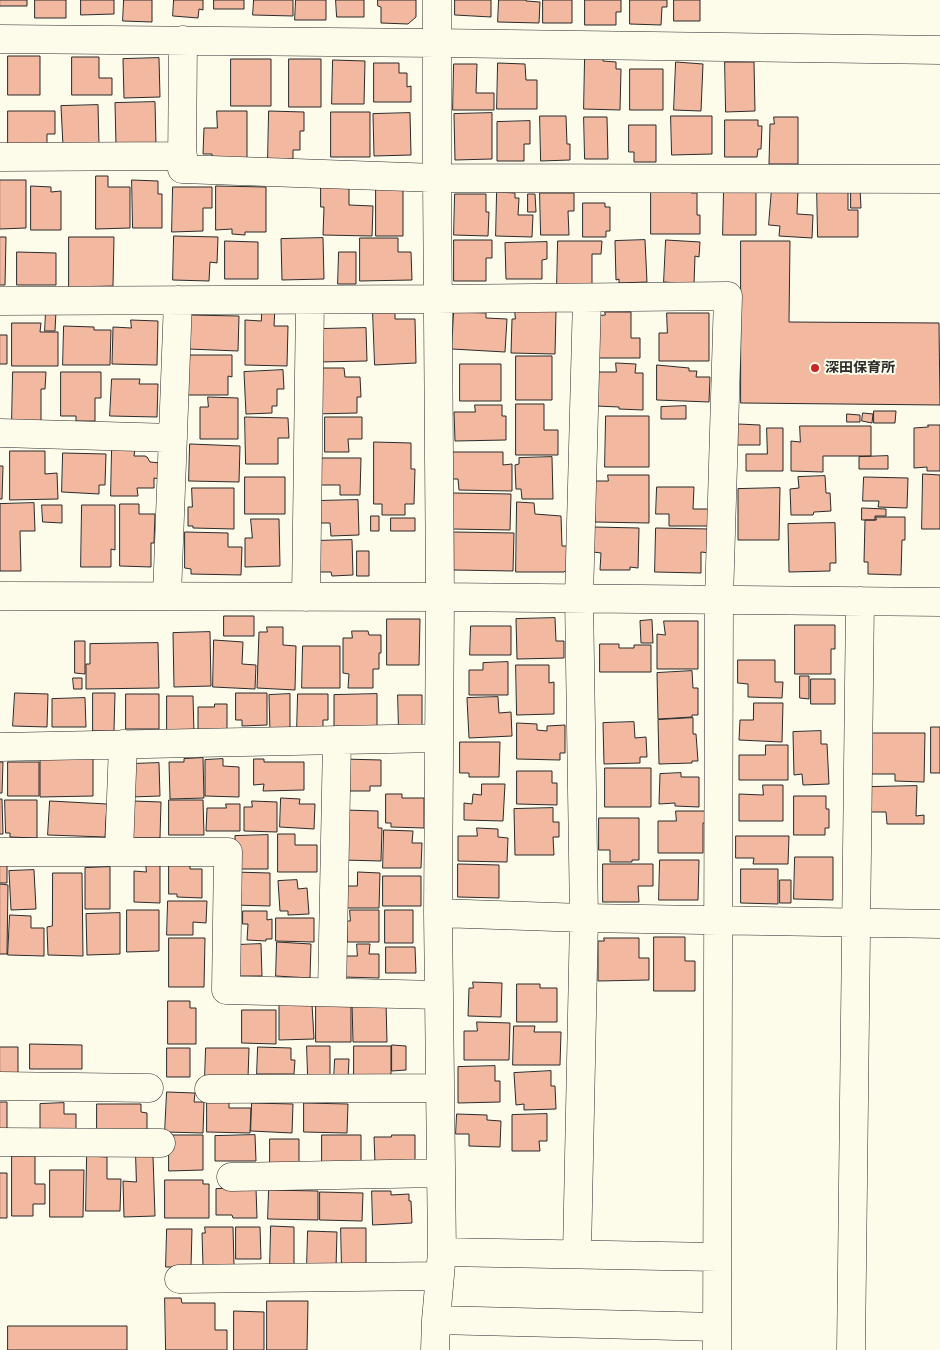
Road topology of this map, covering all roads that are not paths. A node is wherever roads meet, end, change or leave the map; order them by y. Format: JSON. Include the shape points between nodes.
{"nodes":[{"id":1,"x":437,"y":0,"type":"edge"},
{"id":2,"x":0,"y":39,"type":"edge"},
{"id":3,"x":183,"y":40,"type":"junction"},
{"id":4,"x":437,"y":43,"type":"junction"},
{"id":5,"x":940,"y":50,"type":"edge"},
{"id":6,"x":183,"y":156,"type":"junction"},
{"id":7,"x":0,"y":158,"type":"edge"},
{"id":8,"x":437,"y":178,"type":"junction"},
{"id":9,"x":940,"y":179,"type":"edge"},
{"id":10,"x":587,"y":298,"type":"junction"},
{"id":11,"x":438,"y":299,"type":"junction"},
{"id":12,"x":178,"y":300,"type":"junction"},
{"id":13,"x":310,"y":300,"type":"junction"},
{"id":14,"x":0,"y":302,"type":"edge"},
{"id":15,"x":0,"y":433,"type":"edge"},
{"id":16,"x":173,"y":438,"type":"junction"},
{"id":17,"x":0,"y":596,"type":"edge"},
{"id":18,"x":167,"y":596,"type":"junction"},
{"id":19,"x":306,"y":597,"type":"junction"},
{"id":20,"x":440,"y":597,"type":"junction"},
{"id":21,"x":579,"y":598,"type":"junction"},
{"id":22,"x":719,"y":600,"type":"junction"},
{"id":23,"x":860,"y":601,"type":"junction"},
{"id":24,"x":940,"y":602,"type":"edge"},
{"id":25,"x":439,"y":738,"type":"junction"},
{"id":26,"x":336,"y":740,"type":"junction"},
{"id":27,"x":123,"y":744,"type":"junction"},
{"id":28,"x":0,"y":747,"type":"edge"},
{"id":29,"x":0,"y":852,"type":"edge"},
{"id":30,"x":119,"y":852,"type":"junction"},
{"id":31,"x":438,"y":913,"type":"junction"},
{"id":32,"x":584,"y":918,"type":"junction"},
{"id":33,"x":718,"y":920,"type":"junction"},
{"id":34,"x":856,"y":923,"type":"junction"},
{"id":35,"x":940,"y":924,"type":"edge"},
{"id":36,"x":332,"y":992,"type":"junction"},
{"id":37,"x":439,"y":995,"type":"junction"},
{"id":38,"x":0,"y":1086,"type":"edge"},
{"id":39,"x":149,"y":1088,"type":"dead end"},
{"id":40,"x":440,"y":1088,"type":"junction"},
{"id":41,"x":209,"y":1089,"type":"dead end"},
{"id":42,"x":0,"y":1142,"type":"edge"},
{"id":43,"x":161,"y":1144,"type":"dead end"},
{"id":44,"x":441,"y":1172,"type":"junction"},
{"id":45,"x":231,"y":1177,"type":"dead end"},
{"id":46,"x":577,"y":1254,"type":"junction"},
{"id":47,"x":717,"y":1257,"type":"junction"},
{"id":48,"x":441,"y":1264,"type":"junction"},
{"id":49,"x":179,"y":1278,"type":"dead end"},
{"id":50,"x":436,"y":1320,"type":"junction"},
{"id":51,"x":717,"y":1339,"type":"edge"},
{"id":52,"x":435,"y":1350,"type":"edge"},
{"id":53,"x":851,"y":1350,"type":"edge"}],
"edges":[{"from":1,"to":4,"type":"street"},
{"from":2,"to":3,"type":"street"},
{"from":3,"to":4,"type":"street"},
{"from":3,"to":6,"type":"street"},
{"from":4,"to":5,"type":"street"},
{"from":4,"to":8,"type":"street"},
{"from":6,"to":7,"type":"street"},
{"from":6,"to":8,"type":"street","via":[[182,169]]},
{"from":8,"to":9,"type":"street"},
{"from":8,"to":11,"type":"street"},
{"from":10,"to":11,"type":"street"},
{"from":10,"to":21,"type":"street"},
{"from":10,"to":22,"type":"street","via":[[728,296]]},
{"from":11,"to":13,"type":"street"},
{"from":11,"to":20,"type":"street"},
{"from":12,"to":13,"type":"street"},
{"from":12,"to":14,"type":"street"},
{"from":12,"to":16,"type":"street"},
{"from":13,"to":19,"type":"street"},
{"from":15,"to":16,"type":"street"},
{"from":16,"to":18,"type":"street"},
{"from":17,"to":18,"type":"street"},
{"from":18,"to":19,"type":"street"},
{"from":19,"to":20,"type":"street"},
{"from":20,"to":21,"type":"street"},
{"from":20,"to":25,"type":"street"},
{"from":21,"to":22,"type":"street"},
{"from":21,"to":32,"type":"street"},
{"from":22,"to":23,"type":"street"},
{"from":22,"to":33,"type":"street"},
{"from":23,"to":24,"type":"street"},
{"from":23,"to":34,"type":"street"},
{"from":25,"to":26,"type":"street"},
{"from":25,"to":31,"type":"street"},
{"from":26,"to":27,"type":"street"},
{"from":26,"to":36,"type":"street"},
{"from":27,"to":28,"type":"street"},
{"from":27,"to":30,"type":"street"},
{"from":29,"to":30,"type":"street"},
{"from":30,"to":36,"type":"street","via":[[228,852],[226,990]]},
{"from":31,"to":32,"type":"street"},
{"from":31,"to":37,"type":"street"},
{"from":32,"to":33,"type":"street"},
{"from":32,"to":46,"type":"street"},
{"from":33,"to":34,"type":"street"},
{"from":33,"to":47,"type":"street"},
{"from":34,"to":35,"type":"street"},
{"from":34,"to":53,"type":"street"},
{"from":36,"to":37,"type":"street"},
{"from":37,"to":40,"type":"street"},
{"from":38,"to":39,"type":"street"},
{"from":40,"to":41,"type":"street"},
{"from":40,"to":44,"type":"street"},
{"from":42,"to":43,"type":"street"},
{"from":44,"to":45,"type":"street"},
{"from":44,"to":48,"type":"street"},
{"from":46,"to":47,"type":"street"},
{"from":46,"to":48,"type":"street"},
{"from":47,"to":51,"type":"street"},
{"from":48,"to":49,"type":"street"},
{"from":48,"to":50,"type":"street"},
{"from":50,"to":51,"type":"street"},
{"from":50,"to":52,"type":"street"}]}
